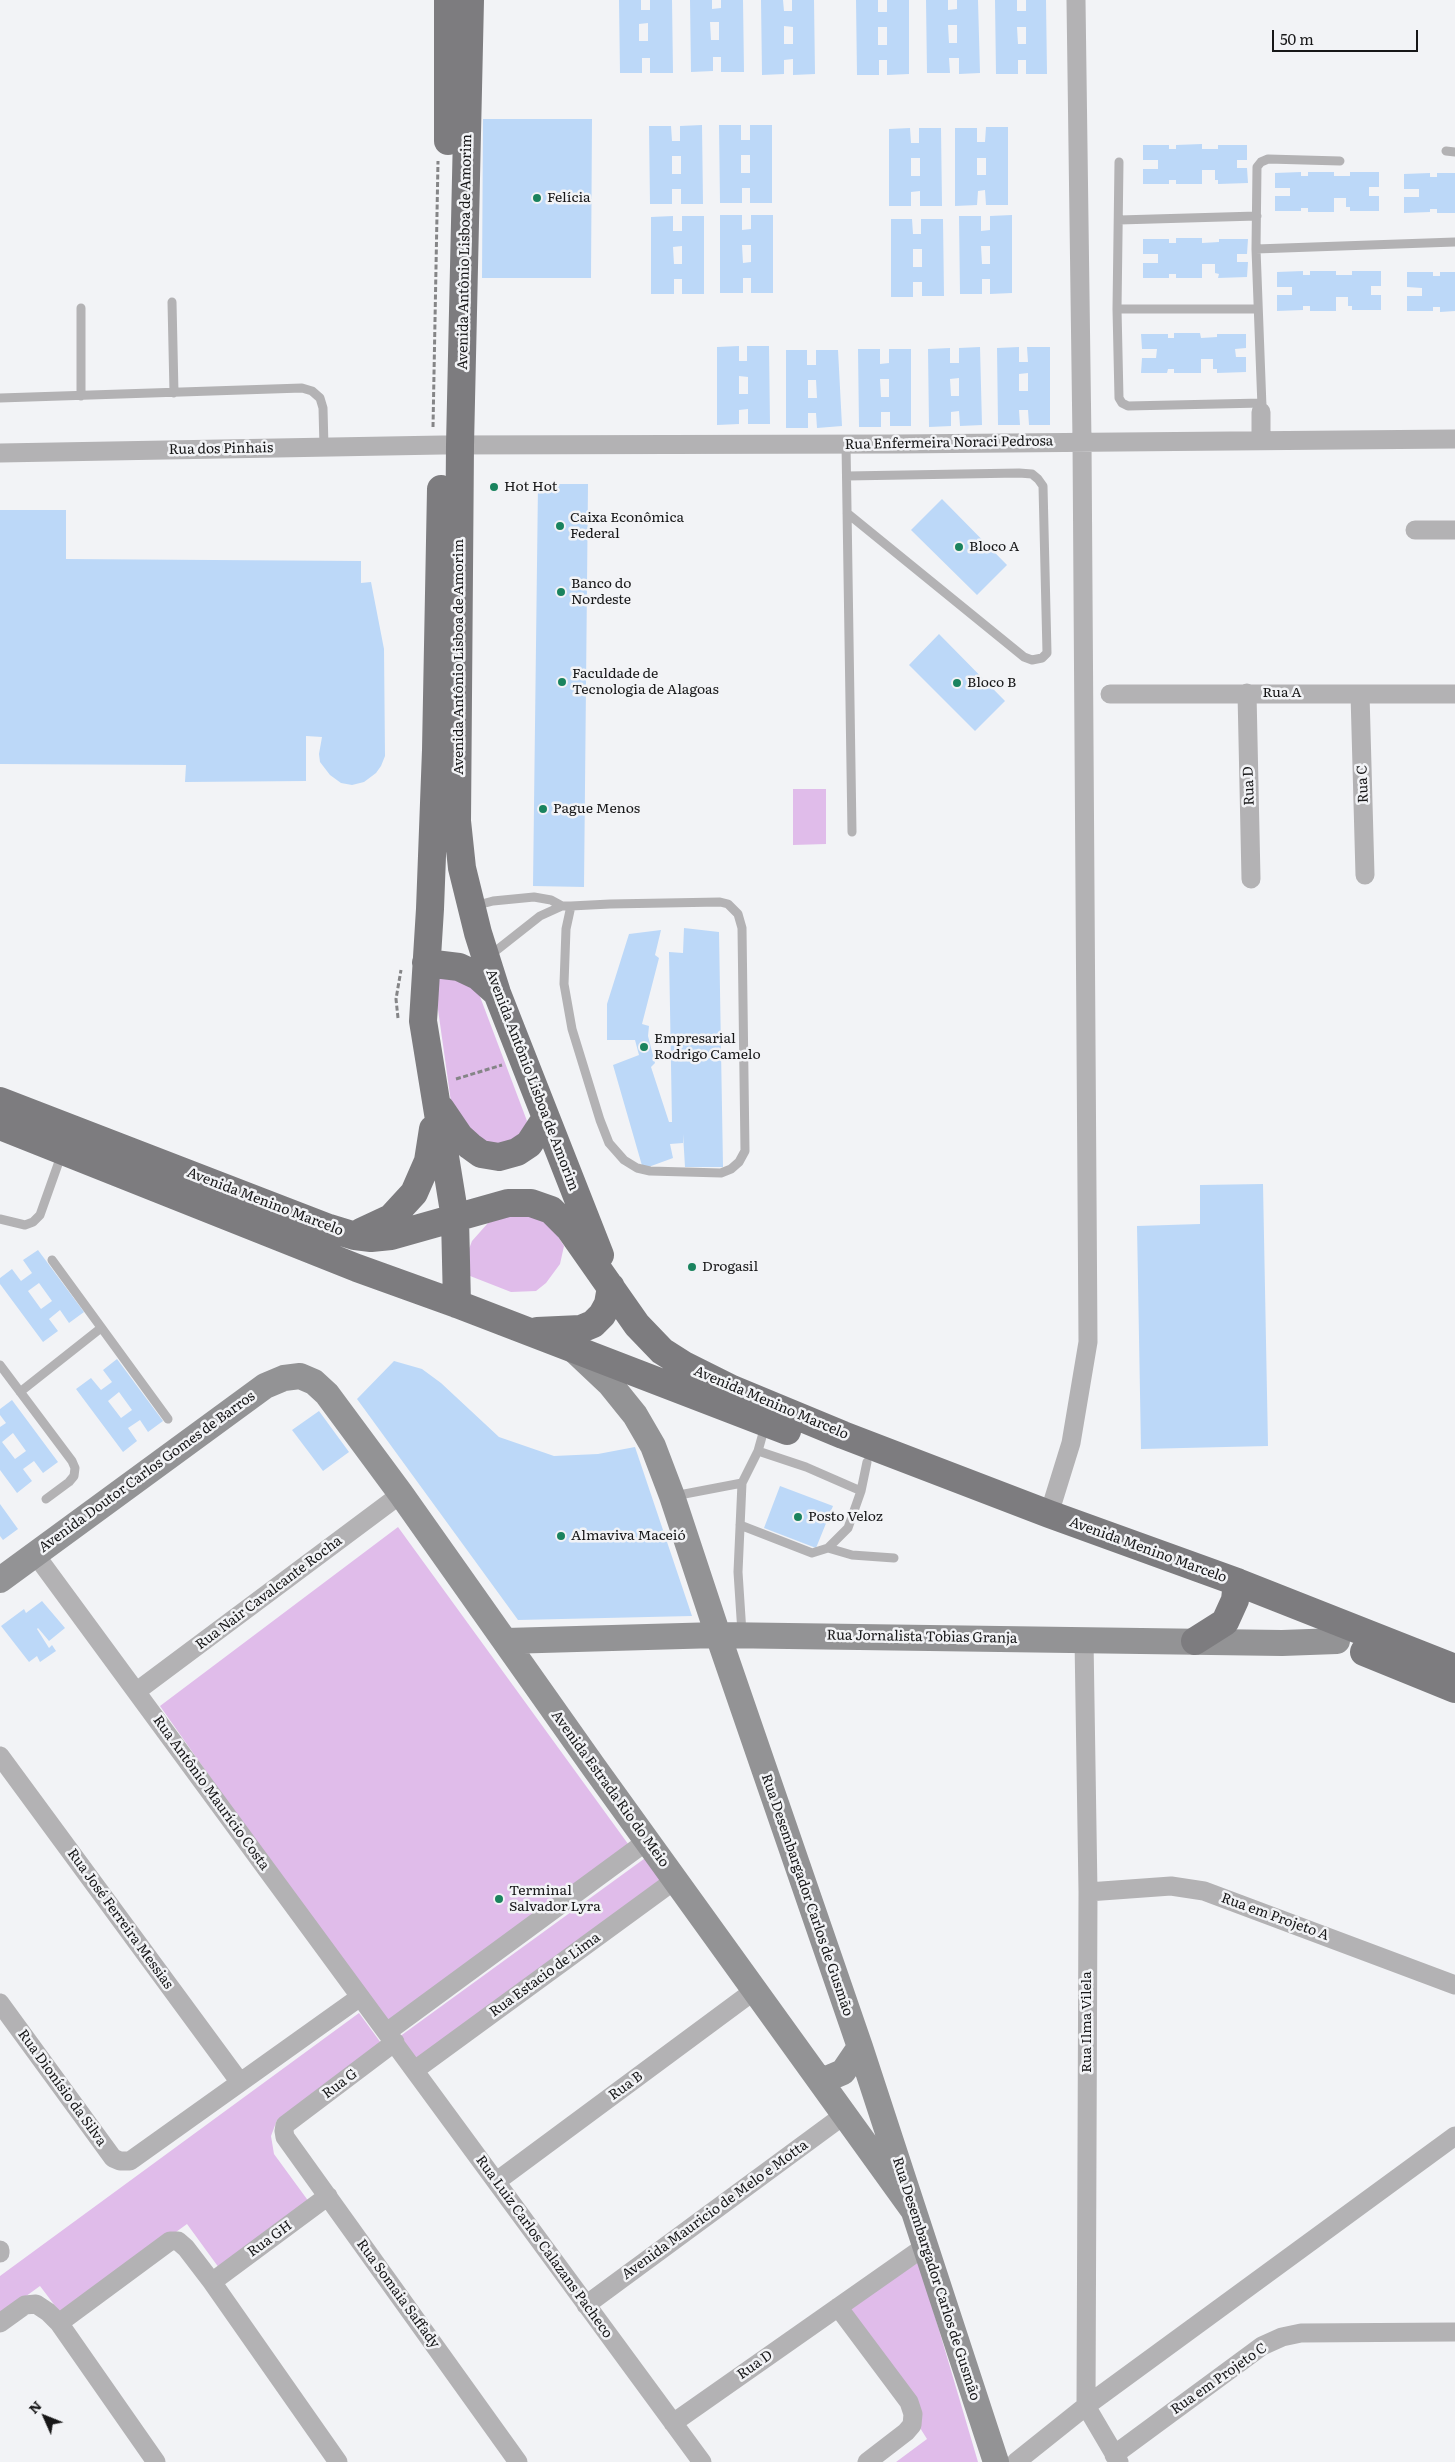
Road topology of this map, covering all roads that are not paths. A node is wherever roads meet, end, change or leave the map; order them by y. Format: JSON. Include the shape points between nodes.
{"nodes":[{"id":1,"x":448,"y":0,"type":"edge"},
{"id":2,"x":470,"y":0,"type":"edge"},
{"id":3,"x":1076,"y":0,"type":"edge"},
{"id":4,"x":459,"y":105,"type":"junction"},
{"id":5,"x":1340,"y":161,"type":"dead end"},
{"id":6,"x":1119,"y":162,"type":"dead end"},
{"id":7,"x":1257,"y":216,"type":"junction"},
{"id":8,"x":1119,"y":220,"type":"junction"},
{"id":9,"x":1455,"y":242,"type":"edge"},
{"id":10,"x":1256,"y":249,"type":"junction"},
{"id":11,"x":172,"y":302,"type":"dead end"},
{"id":12,"x":80,"y":308,"type":"dead end"},
{"id":13,"x":1258,"y":308,"type":"junction"},
{"id":14,"x":1117,"y":309,"type":"junction"},
{"id":15,"x":174,"y":393,"type":"junction"},
{"id":16,"x":82,"y":396,"type":"junction"},
{"id":17,"x":0,"y":398,"type":"edge"},
{"id":18,"x":1262,"y":407,"type":"junction"},
{"id":19,"x":1455,"y":439,"type":"edge"},
{"id":20,"x":1261,"y":440,"type":"junction"},
{"id":21,"x":1082,"y":441,"type":"junction"},
{"id":22,"x":846,"y":444,"type":"junction"},
{"id":23,"x":451,"y":445,"type":"junction"},
{"id":24,"x":324,"y":447,"type":"junction"},
{"id":25,"x":0,"y":453,"type":"edge"},
{"id":26,"x":847,"y":476,"type":"junction"},
{"id":27,"x":847,"y":513,"type":"junction"},
{"id":28,"x":1415,"y":530,"type":"dead end"},
{"id":29,"x":1455,"y":530,"type":"edge"},
{"id":30,"x":1247,"y":693,"type":"junction"},
{"id":31,"x":1110,"y":694,"type":"dead end"},
{"id":32,"x":1360,"y":694,"type":"junction"},
{"id":33,"x":1455,"y":694,"type":"edge"},
{"id":34,"x":852,"y":832,"type":"dead end"},
{"id":35,"x":1365,"y":874,"type":"dead end"},
{"id":36,"x":1251,"y":879,"type":"dead end"},
{"id":37,"x":567,"y":906,"type":"junction"},
{"id":38,"x":471,"y":907,"type":"junction"},
{"id":39,"x":486,"y":959,"type":"junction"},
{"id":40,"x":426,"y":963,"type":"junction"},
{"id":41,"x":497,"y":993,"type":"junction"},
{"id":42,"x":436,"y":1094,"type":"junction"},
{"id":43,"x":0,"y":1100,"type":"edge"},
{"id":44,"x":546,"y":1118,"type":"junction"},
{"id":45,"x":0,"y":1126,"type":"edge"},
{"id":46,"x":63,"y":1150,"type":"junction"},
{"id":47,"x":455,"y":1218,"type":"junction"},
{"id":48,"x":0,"y":1219,"type":"edge"},
{"id":49,"x":355,"y":1236,"type":"junction"},
{"id":50,"x":52,"y":1260,"type":"dead end"},
{"id":51,"x":612,"y":1287,"type":"junction"},
{"id":52,"x":457,"y":1304,"type":"junction"},
{"id":53,"x":101,"y":1328,"type":"junction"},
{"id":54,"x":526,"y":1331,"type":"junction"},
{"id":55,"x":575,"y":1351,"type":"junction"},
{"id":56,"x":0,"y":1365,"type":"edge"},
{"id":57,"x":300,"y":1376,"type":"joint"},
{"id":58,"x":20,"y":1392,"type":"junction"},
{"id":59,"x":168,"y":1419,"type":"dead end"},
{"id":60,"x":766,"y":1424,"type":"junction"},
{"id":61,"x":758,"y":1451,"type":"junction"},
{"id":62,"x":867,"y":1462,"type":"junction"},
{"id":63,"x":742,"y":1484,"type":"junction"},
{"id":64,"x":861,"y":1491,"type":"junction"},
{"id":65,"x":400,"y":1494,"type":"junction"},
{"id":66,"x":672,"y":1496,"type":"junction"},
{"id":67,"x":46,"y":1499,"type":"dead end"},
{"id":68,"x":1049,"y":1514,"type":"junction"},
{"id":69,"x":740,"y":1525,"type":"junction"},
{"id":70,"x":828,"y":1548,"type":"junction"},
{"id":71,"x":35,"y":1554,"type":"junction"},
{"id":72,"x":894,"y":1558,"type":"dead end"},
{"id":73,"x":0,"y":1580,"type":"edge"},
{"id":74,"x":1236,"y":1591,"type":"junction"},
{"id":75,"x":730,"y":1635,"type":"junction"},
{"id":76,"x":1084,"y":1639,"type":"junction"},
{"id":77,"x":506,"y":1641,"type":"junction"},
{"id":78,"x":1195,"y":1641,"type":"junction"},
{"id":79,"x":1337,"y":1641,"type":"junction"},
{"id":80,"x":1455,"y":1668,"type":"edge"},
{"id":81,"x":1455,"y":1689,"type":"edge"},
{"id":82,"x":137,"y":1691,"type":"junction"},
{"id":83,"x":0,"y":1756,"type":"edge"},
{"id":84,"x":647,"y":1841,"type":"junction"},
{"id":85,"x":675,"y":1880,"type":"junction"},
{"id":86,"x":1088,"y":1892,"type":"junction"},
{"id":87,"x":1455,"y":1985,"type":"edge"},
{"id":88,"x":755,"y":1990,"type":"junction"},
{"id":89,"x":360,"y":1997,"type":"junction"},
{"id":90,"x":0,"y":2003,"type":"edge"},
{"id":91,"x":391,"y":2037,"type":"junction"},
{"id":92,"x":860,"y":2047,"type":"junction"},
{"id":93,"x":416,"y":2070,"type":"junction"},
{"id":94,"x":819,"y":2079,"type":"junction"},
{"id":95,"x":239,"y":2081,"type":"junction"},
{"id":96,"x":844,"y":2115,"type":"junction"},
{"id":97,"x":286,"y":2125,"type":"joint"},
{"id":98,"x":1455,"y":2136,"type":"edge"},
{"id":99,"x":497,"y":2181,"type":"junction"},
{"id":100,"x":328,"y":2196,"type":"junction"},
{"id":101,"x":913,"y":2210,"type":"junction"},
{"id":102,"x":924,"y":2247,"type":"junction"},
{"id":103,"x":212,"y":2282,"type":"junction"},
{"id":104,"x":586,"y":2305,"type":"junction"},
{"id":105,"x":838,"y":2307,"type":"junction"},
{"id":106,"x":0,"y":2322,"type":"edge"},
{"id":107,"x":58,"y":2323,"type":"junction"},
{"id":108,"x":1455,"y":2332,"type":"edge"},
{"id":109,"x":1086,"y":2406,"type":"junction"},
{"id":110,"x":673,"y":2423,"type":"junction"},
{"id":111,"x":1116,"y":2458,"type":"edge"},
{"id":112,"x":156,"y":2462,"type":"edge"},
{"id":113,"x":338,"y":2462,"type":"edge"},
{"id":114,"x":518,"y":2462,"type":"edge"},
{"id":115,"x":702,"y":2462,"type":"edge"},
{"id":116,"x":867,"y":2462,"type":"edge"},
{"id":117,"x":996,"y":2462,"type":"edge"},
{"id":118,"x":1016,"y":2462,"type":"edge"}],
"edges":[{"from":1,"to":4,"type":"main road","name":"Avenida Antônio Lisboa de Amorim"},
{"from":2,"to":4,"type":"main road","name":"Avenida Antônio Lisboa de Amorim"},
{"from":3,"to":21,"type":"street"},
{"from":4,"to":23,"type":"main road","name":"Avenida Antônio Lisboa de Amorim"},
{"from":5,"to":7,"type":"lane","via":[[1268,159],[1260,162],[1256,167]]},
{"from":6,"to":8,"type":"lane"},
{"from":7,"to":8,"type":"lane"},
{"from":7,"to":10,"type":"lane"},
{"from":8,"to":14,"type":"lane"},
{"from":9,"to":10,"type":"lane"},
{"from":10,"to":13,"type":"lane"},
{"from":11,"to":15,"type":"lane"},
{"from":12,"to":16,"type":"lane"},
{"from":13,"to":14,"type":"lane"},
{"from":13,"to":18,"type":"lane"},
{"from":14,"to":18,"type":"lane","via":[[1119,398],[1122,404]]},
{"from":15,"to":16,"type":"lane"},
{"from":15,"to":24,"type":"lane","via":[[302,388],[312,391],[320,398],[323,408]]},
{"from":16,"to":17,"type":"lane"},
{"from":18,"to":20,"type":"street"},
{"from":19,"to":20,"type":"street","name":"Rua Enfermeira Noraci Pedrosa"},
{"from":20,"to":21,"type":"street","name":"Rua Enfermeira Noraci Pedrosa"},
{"from":21,"to":22,"type":"street","name":"Rua Enfermeira Noraci Pedrosa"},
{"from":21,"to":68,"type":"street","via":[[1088,1342],[1071,1443]]},
{"from":22,"to":23,"type":"street","name":"Rua Enfermeira Noraci Pedrosa"},
{"from":22,"to":26,"type":"lane"},
{"from":23,"to":24,"type":"street","name":"Rua dos Pinhais"},
{"from":23,"to":38,"type":"main road","name":"Avenida Antônio Lisboa de Amorim","via":[[457,821],[462,868]]},
{"from":23,"to":40,"type":"main road","name":"Avenida Antônio Lisboa de Amorim"},
{"from":24,"to":25,"type":"street","name":"Rua dos Pinhais"},
{"from":26,"to":27,"type":"lane"},
{"from":26,"to":27,"type":"lane","via":[[1019,473],[1032,474],[1038,479],[1043,486],[1047,653],[1032,660],[1024,657]]},
{"from":27,"to":34,"type":"lane"},
{"from":28,"to":29,"type":"street"},
{"from":30,"to":31,"type":"street","name":"Rua A"},
{"from":30,"to":32,"type":"street","name":"Rua A"},
{"from":30,"to":36,"type":"street","name":"Rua D"},
{"from":32,"to":33,"type":"street","name":"Rua A"},
{"from":32,"to":35,"type":"street","name":"Rua C"},
{"from":37,"to":37,"type":"lane","via":[[720,902],[728,904],[738,914],[742,928],[745,1151],[731,1169],[721,1173],[650,1171],[624,1160],[609,1142],[572,1028],[564,984]]},
{"from":37,"to":38,"type":"lane","via":[[534,897]]},
{"from":37,"to":39,"type":"lane","via":[[540,916]]},
{"from":38,"to":39,"type":"main road","name":"Avenida Antônio Lisboa de Amorim"},
{"from":39,"to":41,"type":"main road","name":"Avenida Antônio Lisboa de Amorim"},
{"from":40,"to":41,"type":"main road","via":[[459,967],[478,976]]},
{"from":40,"to":42,"type":"main road","name":"Avenida Antônio Lisboa de Amorim","via":[[423,1021]]},
{"from":41,"to":44,"type":"main road","name":"Avenida Antônio Lisboa de Amorim"},
{"from":42,"to":44,"type":"main road","via":[[460,1138],[481,1154],[499,1157],[517,1152],[529,1144]]},
{"from":42,"to":47,"type":"main road","name":"Avenida Antônio Lisboa de Amorim"},
{"from":42,"to":49,"type":"main road","via":[[428,1162],[419,1186],[391,1218]]},
{"from":43,"to":49,"type":"main road","name":"Avenida Menino Marcelo"},
{"from":44,"to":51,"type":"main road","name":"Avenida Antônio Lisboa de Amorim"},
{"from":45,"to":46,"type":"main road","name":"Avenida Menino Marcelo"},
{"from":46,"to":48,"type":"lane","via":[[40,1215],[25,1225]]},
{"from":46,"to":52,"type":"main road","name":"Avenida Menino Marcelo","via":[[357,1268]]},
{"from":47,"to":49,"type":"main road","name":"Avenida Menino Marcelo","via":[[391,1236]]},
{"from":47,"to":51,"type":"main road","name":"Avenida Menino Marcelo","via":[[508,1203],[531,1203],[551,1210],[569,1228]]},
{"from":47,"to":52,"type":"main road","name":"Avenida Antônio Lisboa de Amorim"},
{"from":50,"to":53,"type":"lane"},
{"from":51,"to":54,"type":"main road","via":[[608,1304],[593,1324],[573,1330]]},
{"from":51,"to":68,"type":"main road","name":"Avenida Menino Marcelo","via":[[637,1325],[662,1351],[684,1365],[774,1407]]},
{"from":52,"to":54,"type":"main road","name":"Avenida Menino Marcelo"},
{"from":53,"to":58,"type":"lane"},
{"from":53,"to":59,"type":"lane"},
{"from":54,"to":55,"type":"main road","name":"Avenida Menino Marcelo"},
{"from":55,"to":60,"type":"main road","name":"Avenida Menino Marcelo"},
{"from":55,"to":66,"type":"street","name":"Rua Desembargador Carlos de Gusmão","via":[[610,1384],[634,1415],[653,1446]]},
{"from":56,"to":58,"type":"lane"},
{"from":57,"to":65,"type":"street","name":"Avenida Estrada Rio do Meio","via":[[314,1382],[327,1394]]},
{"from":57,"to":71,"type":"street","name":"Avenida Doutor Carlos Gomes de Barros","via":[[264,1386]]},
{"from":58,"to":67,"type":"lane","via":[[75,1468],[69,1482]]},
{"from":60,"to":61,"type":"lane"},
{"from":60,"to":62,"type":"main road","name":"Avenida Menino Marcelo"},
{"from":61,"to":63,"type":"lane"},
{"from":61,"to":64,"type":"lane"},
{"from":62,"to":64,"type":"lane"},
{"from":62,"to":74,"type":"main road","name":"Avenida Menino Marcelo"},
{"from":63,"to":66,"type":"lane"},
{"from":63,"to":69,"type":"lane"},
{"from":64,"to":70,"type":"lane","via":[[848,1528]]},
{"from":65,"to":77,"type":"street","name":"Avenida Estrada Rio do Meio"},
{"from":65,"to":82,"type":"street","name":"Rua Nair Cavalcante Rocha"},
{"from":66,"to":75,"type":"street","name":"Rua Desembargador Carlos de Gusmão"},
{"from":68,"to":74,"type":"main road","name":"Avenida Menino Marcelo"},
{"from":69,"to":70,"type":"lane","via":[[812,1553]]},
{"from":69,"to":75,"type":"lane"},
{"from":70,"to":72,"type":"lane","via":[[852,1555]]},
{"from":71,"to":73,"type":"street","name":"Avenida Doutor Carlos Gomes de Barros"},
{"from":71,"to":82,"type":"street","name":"Rua Antônio Maurício Costa"},
{"from":74,"to":78,"type":"main road","via":[[1225,1622]]},
{"from":74,"to":79,"type":"main road","name":"Avenida Menino Marcelo"},
{"from":74,"to":80,"type":"main road","name":"Avenida Menino Marcelo"},
{"from":75,"to":76,"type":"street","name":"Rua Jornalista Tobias Granja"},
{"from":75,"to":77,"type":"street","name":"Rua Jornalista Tobias Granja"},
{"from":75,"to":92,"type":"street","name":"Rua Desembargador Carlos de Gusmão"},
{"from":76,"to":78,"type":"street","name":"Rua Jornalista Tobias Granja"},
{"from":76,"to":86,"type":"street","name":"Rua Ilma Vilela"},
{"from":77,"to":84,"type":"street","name":"Avenida Estrada Rio do Meio"},
{"from":78,"to":79,"type":"street","name":"Rua Jornalista Tobias Granja"},
{"from":79,"to":81,"type":"main road","name":"Avenida Menino Marcelo"},
{"from":82,"to":89,"type":"street","name":"Rua Antônio Maurício Costa"},
{"from":83,"to":95,"type":"street","name":"Rua José Ferreira Messias"},
{"from":84,"to":85,"type":"street","name":"Avenida Estrada Rio do Meio"},
{"from":84,"to":91,"type":"street","name":"Rua G"},
{"from":85,"to":88,"type":"street","name":"Avenida Estrada Rio do Meio"},
{"from":85,"to":93,"type":"street","name":"Rua Estacio de Lima"},
{"from":86,"to":87,"type":"street","name":"Rua em Projeto A","via":[[1171,1886],[1204,1891]]},
{"from":86,"to":109,"type":"street","name":"Rua Ilma Vilela"},
{"from":88,"to":94,"type":"street","name":"Avenida Estrada Rio do Meio"},
{"from":88,"to":99,"type":"street","name":"Rua B"},
{"from":89,"to":91,"type":"street","name":"Rua Antônio Maurício Costa"},
{"from":89,"to":95,"type":"street"},
{"from":90,"to":95,"type":"street","name":"Rua Dionísio da Silva","via":[[113,2158],[120,2162],[130,2161]]},
{"from":91,"to":93,"type":"street","name":"Rua Luiz Carlos Calazans Pacheco"},
{"from":91,"to":97,"type":"street","name":"Rua G"},
{"from":92,"to":94,"type":"street","via":[[843,2072]]},
{"from":92,"to":101,"type":"street","name":"Rua Desembargador Carlos de Gusmão"},
{"from":93,"to":99,"type":"street","name":"Rua Luiz Carlos Calazans Pacheco"},
{"from":94,"to":96,"type":"street","name":"Avenida Estrada Rio do Meio"},
{"from":96,"to":101,"type":"street","name":"Avenida Estrada Rio do Meio"},
{"from":96,"to":104,"type":"street","name":"Avenida Mauricio de Melo e Motta"},
{"from":97,"to":100,"type":"street","name":"Rua Somaia Saffady","via":[[285,2136]]},
{"from":98,"to":109,"type":"street"},
{"from":99,"to":104,"type":"street","name":"Rua Luiz Carlos Calazans Pacheco"},
{"from":100,"to":103,"type":"street","name":"Rua GH"},
{"from":100,"to":114,"type":"street","name":"Rua Somaia Saffady"},
{"from":101,"to":102,"type":"street","name":"Rua Desembargador Carlos de Gusmão"},
{"from":102,"to":105,"type":"street","name":"Rua D"},
{"from":102,"to":117,"type":"street","name":"Rua Desembargador Carlos de Gusmão"},
{"from":103,"to":107,"type":"street","via":[[186,2248],[178,2241],[170,2241]]},
{"from":103,"to":113,"type":"street"},
{"from":104,"to":110,"type":"street","name":"Rua Luiz Carlos Calazans Pacheco"},
{"from":105,"to":110,"type":"street","name":"Rua D"},
{"from":105,"to":116,"type":"street","via":[[909,2402],[913,2414],[912,2425],[906,2432]]},
{"from":106,"to":107,"type":"street","via":[[25,2305],[36,2304]]},
{"from":107,"to":112,"type":"street"},
{"from":108,"to":111,"type":"street","name":"Rua em Projeto C","via":[[1301,2333],[1282,2337],[1262,2346]]},
{"from":109,"to":111,"type":"street"},
{"from":109,"to":118,"type":"street"},
{"from":110,"to":115,"type":"street","name":"Rua Luiz Carlos Calazans Pacheco"}]}
